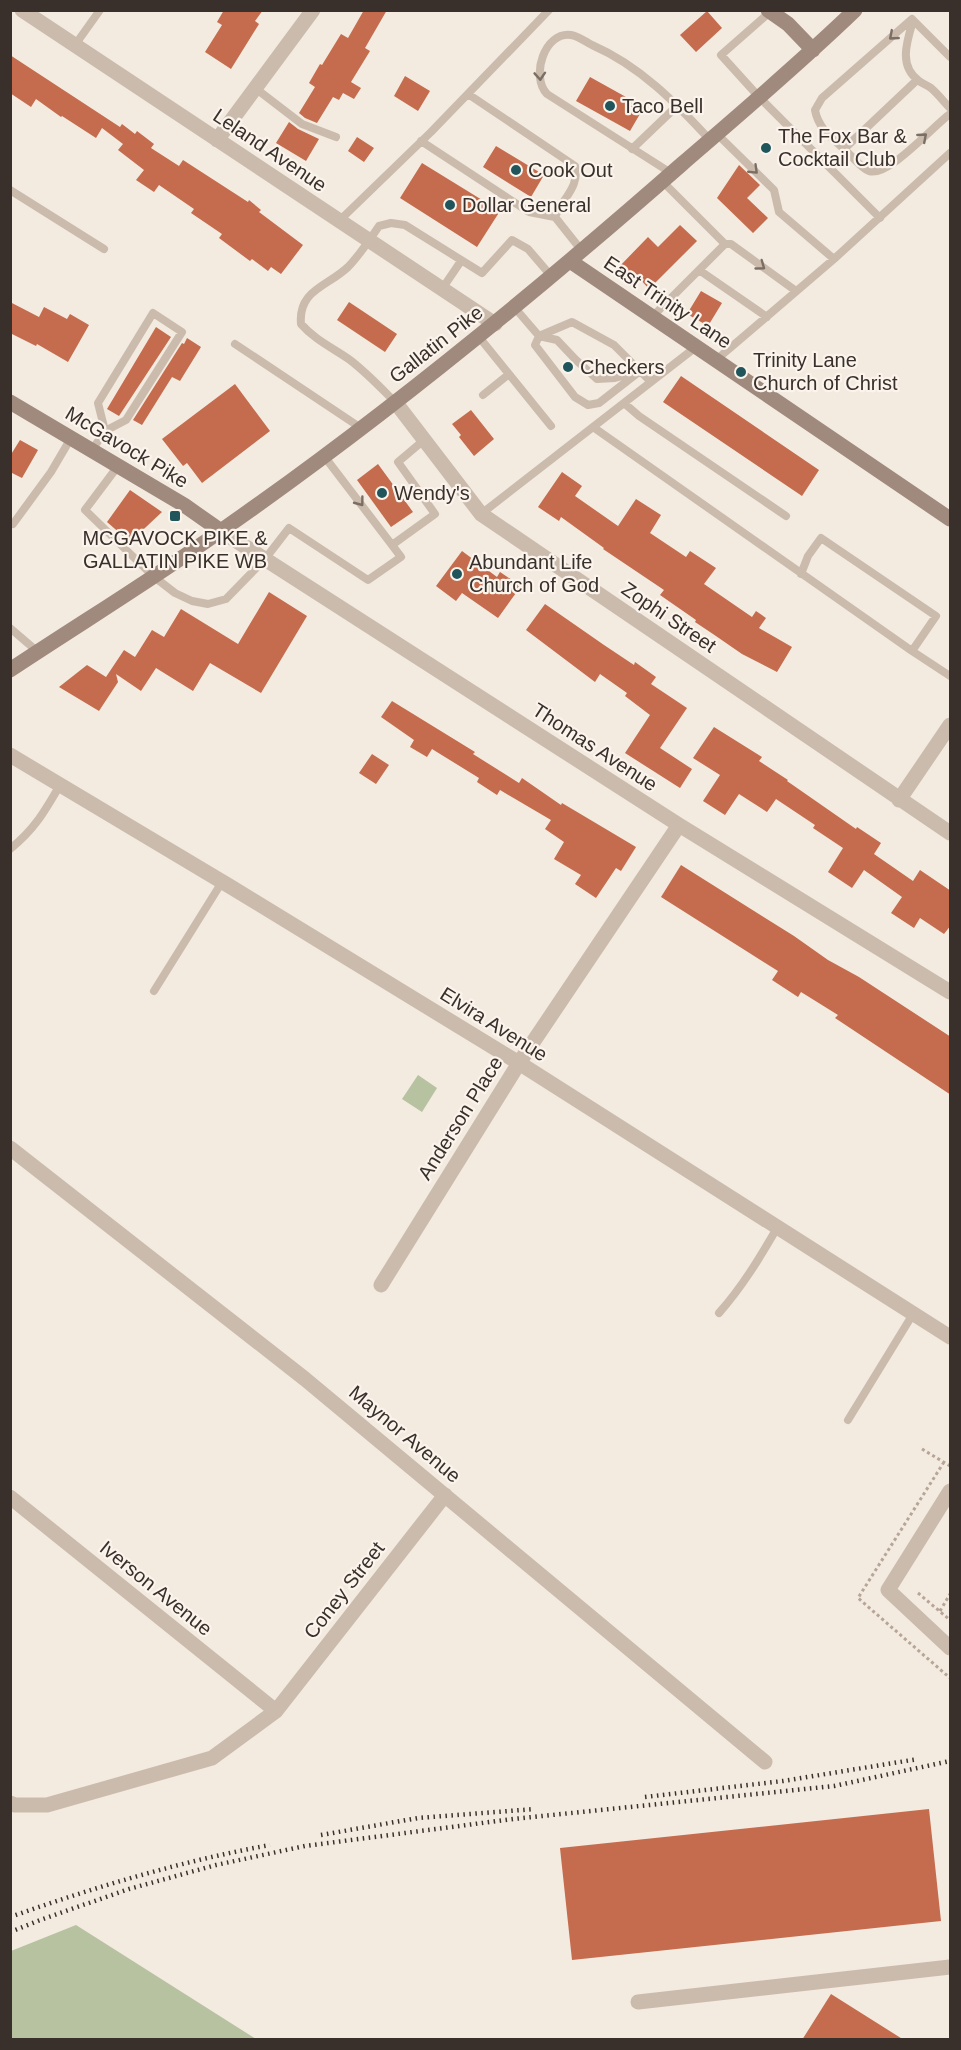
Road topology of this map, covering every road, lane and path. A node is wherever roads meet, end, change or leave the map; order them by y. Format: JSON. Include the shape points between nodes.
{"nodes":[{"id":1,"x":22,"y":10,"type":"edge"},
{"id":2,"x":100,"y":10,"type":"edge"},
{"id":3,"x":313,"y":10,"type":"edge"},
{"id":4,"x":549,"y":10,"type":"edge"},
{"id":5,"x":855,"y":10,"type":"edge"},
{"id":6,"x":769,"y":11,"type":"edge"},
{"id":7,"x":913,"y":21,"type":"junction"},
{"id":8,"x":75,"y":45,"type":"junction"},
{"id":9,"x":813,"y":50,"type":"junction"},
{"id":10,"x":951,"y":57,"type":"edge"},
{"id":11,"x":917,"y":80,"type":"junction"},
{"id":12,"x":255,"y":88,"type":"junction"},
{"id":13,"x":468,"y":94,"type":"junction"},
{"id":14,"x":759,"y":97,"type":"junction"},
{"id":15,"x":678,"y":105,"type":"junction"},
{"id":16,"x":951,"y":108,"type":"edge"},
{"id":17,"x":951,"y":114,"type":"edge"},
{"id":18,"x":336,"y":137,"type":"dead end"},
{"id":19,"x":713,"y":137,"type":"junction"},
{"id":20,"x":217,"y":140,"type":"junction"},
{"id":21,"x":421,"y":141,"type":"junction"},
{"id":22,"x":632,"y":149,"type":"junction"},
{"id":23,"x":844,"y":149,"type":"junction"},
{"id":24,"x":951,"y":153,"type":"edge"},
{"id":25,"x":667,"y":177,"type":"junction"},
{"id":26,"x":10,"y":190,"type":"edge"},
{"id":27,"x":555,"y":218,"type":"junction"},
{"id":28,"x":879,"y":218,"type":"junction"},
{"id":29,"x":339,"y":221,"type":"junction"},
{"id":30,"x":369,"y":241,"type":"junction"},
{"id":31,"x":724,"y":244,"type":"junction"},
{"id":32,"x":104,"y":249,"type":"dead end"},
{"id":33,"x":582,"y":251,"type":"junction"},
{"id":34,"x":834,"y":260,"type":"junction"},
{"id":35,"x":461,"y":261,"type":"junction"},
{"id":36,"x":570,"y":261,"type":"junction"},
{"id":37,"x":699,"y":270,"type":"junction"},
{"id":38,"x":552,"y":277,"type":"junction"},
{"id":39,"x":442,"y":289,"type":"junction"},
{"id":40,"x":796,"y":291,"type":"junction"},
{"id":41,"x":515,"y":308,"type":"junction"},
{"id":42,"x":652,"y":317,"type":"junction"},
{"id":43,"x":767,"y":317,"type":"junction"},
{"id":44,"x":495,"y":324,"type":"junction"},
{"id":45,"x":539,"y":336,"type":"junction"},
{"id":46,"x":479,"y":337,"type":"junction"},
{"id":47,"x":234,"y":344,"type":"dead end"},
{"id":48,"x":696,"y":347,"type":"junction"},
{"id":49,"x":716,"y":360,"type":"junction"},
{"id":50,"x":640,"y":371,"type":"junction"},
{"id":51,"x":509,"y":374,"type":"junction"},
{"id":52,"x":651,"y":382,"type":"junction"},
{"id":53,"x":483,"y":395,"type":"dead end"},
{"id":54,"x":10,"y":402,"type":"edge"},
{"id":55,"x":396,"y":403,"type":"junction"},
{"id":56,"x":624,"y":403,"type":"junction"},
{"id":57,"x":551,"y":426,"type":"dead end"},
{"id":58,"x":593,"y":427,"type":"junction"},
{"id":59,"x":361,"y":428,"type":"junction"},
{"id":60,"x":105,"y":431,"type":"junction"},
{"id":61,"x":71,"y":438,"type":"junction"},
{"id":62,"x":424,"y":440,"type":"junction"},
{"id":63,"x":92,"y":450,"type":"junction"},
{"id":64,"x":324,"y":456,"type":"junction"},
{"id":65,"x":118,"y":466,"type":"junction"},
{"id":66,"x":482,"y":514,"type":"junction"},
{"id":67,"x":786,"y":516,"type":"dead end"},
{"id":68,"x":951,"y":519,"type":"edge"},
{"id":69,"x":13,"y":524,"type":"dead end"},
{"id":70,"x":221,"y":531,"type":"junction"},
{"id":71,"x":392,"y":545,"type":"junction"},
{"id":72,"x":265,"y":559,"type":"junction"},
{"id":73,"x":801,"y":574,"type":"junction"},
{"id":74,"x":153,"y":576,"type":"junction"},
{"id":75,"x":10,"y":628,"type":"edge"},
{"id":76,"x":912,"y":651,"type":"junction"},
{"id":77,"x":38,"y":652,"type":"junction"},
{"id":78,"x":10,"y":670,"type":"edge"},
{"id":79,"x":951,"y":676,"type":"edge"},
{"id":80,"x":951,"y":725,"type":"edge"},
{"id":81,"x":10,"y":755,"type":"edge"},
{"id":82,"x":60,"y":786,"type":"junction"},
{"id":83,"x":899,"y":800,"type":"junction"},
{"id":84,"x":679,"y":825,"type":"junction"},
{"id":85,"x":951,"y":833,"type":"edge"},
{"id":86,"x":10,"y":849,"type":"edge"},
{"id":87,"x":222,"y":882,"type":"junction"},
{"id":88,"x":154,"y":991,"type":"dead end"},
{"id":89,"x":951,"y":992,"type":"edge"},
{"id":90,"x":519,"y":1064,"type":"junction"},
{"id":91,"x":10,"y":1148,"type":"edge"},
{"id":92,"x":777,"y":1228,"type":"junction"},
{"id":93,"x":381,"y":1285,"type":"dead end"},
{"id":94,"x":719,"y":1313,"type":"dead end"},
{"id":95,"x":914,"y":1314,"type":"junction"},
{"id":96,"x":951,"y":1337,"type":"edge"},
{"id":97,"x":848,"y":1420,"type":"dead end"},
{"id":98,"x":922,"y":1449,"type":"dead end"},
{"id":99,"x":951,"y":1466,"type":"edge"},
{"id":100,"x":951,"y":1491,"type":"edge"},
{"id":101,"x":445,"y":1495,"type":"junction"},
{"id":102,"x":10,"y":1497,"type":"edge"},
{"id":103,"x":918,"y":1593,"type":"dead end"},
{"id":104,"x":951,"y":1594,"type":"edge"},
{"id":105,"x":942,"y":1612,"type":"junction"},
{"id":106,"x":951,"y":1612,"type":"edge"},
{"id":107,"x":951,"y":1620,"type":"edge"},
{"id":108,"x":951,"y":1648,"type":"edge"},
{"id":109,"x":276,"y":1711,"type":"junction"},
{"id":110,"x":765,"y":1762,"type":"dead end"},
{"id":111,"x":10,"y":1803,"type":"edge"},
{"id":112,"x":951,"y":1967,"type":"edge"},
{"id":113,"x":638,"y":2002,"type":"dead end"}],
"edges":[{"from":1,"to":8,"type":"street","name":"Leland Avenue"},
{"from":2,"to":8,"type":"lane"},
{"from":3,"to":12,"type":"street"},
{"from":4,"to":13,"type":"lane"},
{"from":5,"to":9,"type":"main road","name":"Gallatin Pike"},
{"from":6,"to":9,"type":"main road"},
{"from":6,"to":14,"type":"lane","via":[[721,55]]},
{"from":7,"to":10,"type":"lane"},
{"from":7,"to":11,"type":"lane","via":[[905,47],[906,61]]},
{"from":7,"to":23,"type":"lane","one_way":true,"via":[[822,98],[815,110],[817,121]]},
{"from":8,"to":20,"type":"street","name":"Leland Avenue"},
{"from":9,"to":14,"type":"main road","name":"Gallatin Pike"},
{"from":11,"to":16,"type":"lane"},
{"from":11,"to":23,"type":"lane"},
{"from":12,"to":18,"type":"lane","via":[[302,124]]},
{"from":12,"to":20,"type":"street"},
{"from":13,"to":21,"type":"lane"},
{"from":13,"to":27,"type":"lane","via":[[575,166],[574,186]]},
{"from":14,"to":19,"type":"main road","name":"Gallatin Pike"},
{"from":14,"to":28,"type":"lane"},
{"from":15,"to":19,"type":"lane"},
{"from":15,"to":22,"type":"lane"},
{"from":15,"to":22,"type":"lane","one_way":true,"via":[[656,84],[602,50],[571,35],[553,41],[538,72],[542,88]]},
{"from":23,"to":17,"type":"lane","one_way":true,"via":[[869,171],[880,172]]},
{"from":19,"to":25,"type":"main road","name":"Gallatin Pike"},
{"from":19,"to":34,"type":"lane","one_way":true,"via":[[774,190],[779,212]]},
{"from":20,"to":29,"type":"street","name":"Leland Avenue"},
{"from":21,"to":27,"type":"lane","via":[[529,212]]},
{"from":21,"to":29,"type":"lane"},
{"from":22,"to":25,"type":"lane"},
{"from":24,"to":28,"type":"lane"},
{"from":25,"to":31,"type":"lane"},
{"from":25,"to":33,"type":"main road","name":"Gallatin Pike"},
{"from":26,"to":32,"type":"lane"},
{"from":27,"to":33,"type":"lane"},
{"from":28,"to":34,"type":"lane"},
{"from":29,"to":30,"type":"street","name":"Leland Avenue"},
{"from":30,"to":35,"type":"lane","via":[[379,226],[405,225]]},
{"from":30,"to":39,"type":"street","name":"Leland Avenue"},
{"from":30,"to":55,"type":"lane","via":[[350,265],[305,298],[301,324],[369,375]]},
{"from":31,"to":37,"type":"lane"},
{"from":31,"to":40,"type":"lane","one_way":true,"via":[[731,244]]},
{"from":33,"to":36,"type":"main road","name":"Gallatin Pike"},
{"from":34,"to":40,"type":"lane"},
{"from":35,"to":38,"type":"lane","via":[[482,273],[512,240],[528,249]]},
{"from":35,"to":39,"type":"lane"},
{"from":36,"to":38,"type":"main road","name":"Gallatin Pike"},
{"from":36,"to":42,"type":"main road","name":"East Trinity Lane"},
{"from":37,"to":42,"type":"lane"},
{"from":37,"to":43,"type":"lane"},
{"from":38,"to":41,"type":"main road","name":"Gallatin Pike"},
{"from":39,"to":44,"type":"street","name":"Leland Avenue"},
{"from":40,"to":43,"type":"lane"},
{"from":41,"to":44,"type":"main road","name":"Gallatin Pike"},
{"from":41,"to":45,"type":"lane"},
{"from":42,"to":48,"type":"main road","name":"East Trinity Lane"},
{"from":43,"to":49,"type":"lane"},
{"from":44,"to":46,"type":"main road","name":"Gallatin Pike"},
{"from":45,"to":50,"type":"lane","via":[[557,340],[597,379]]},
{"from":45,"to":50,"type":"lane","via":[[572,322],[614,345]]},
{"from":45,"to":50,"type":"lane","via":[[536,345],[575,397],[588,405],[599,404]]},
{"from":46,"to":51,"type":"lane"},
{"from":46,"to":55,"type":"main road","name":"Gallatin Pike"},
{"from":47,"to":59,"type":"lane"},
{"from":48,"to":49,"type":"main road","name":"East Trinity Lane"},
{"from":48,"to":52,"type":"lane"},
{"from":49,"to":68,"type":"main road","name":"East Trinity Lane"},
{"from":50,"to":52,"type":"lane"},
{"from":51,"to":53,"type":"lane"},
{"from":51,"to":57,"type":"lane"},
{"from":52,"to":56,"type":"lane"},
{"from":54,"to":61,"type":"main road","name":"McGavock Pike"},
{"from":55,"to":59,"type":"main road","name":"Gallatin Pike"},
{"from":55,"to":62,"type":"street","name":"Zophi Street"},
{"from":56,"to":58,"type":"lane"},
{"from":56,"to":67,"type":"lane"},
{"from":58,"to":66,"type":"lane"},
{"from":58,"to":73,"type":"lane"},
{"from":59,"to":64,"type":"main road","name":"Gallatin Pike"},
{"from":60,"to":60,"type":"lane","via":[[126,420],[182,332],[153,314],[98,403]]},
{"from":60,"to":63,"type":"lane"},
{"from":61,"to":63,"type":"main road","name":"McGavock Pike"},
{"from":61,"to":69,"type":"lane"},
{"from":62,"to":66,"type":"street","name":"Zophi Street"},
{"from":62,"to":71,"type":"lane","via":[[398,462],[435,514]]},
{"from":63,"to":65,"type":"main road","name":"McGavock Pike"},
{"from":64,"to":70,"type":"main road","name":"Gallatin Pike"},
{"from":64,"to":71,"type":"lane","one_way":true},
{"from":65,"to":70,"type":"main road","name":"McGavock Pike"},
{"from":65,"to":74,"type":"lane","via":[[85,510]]},
{"from":66,"to":83,"type":"street","name":"Zophi Street"},
{"from":70,"to":72,"type":"street","name":"Thomas Avenue"},
{"from":70,"to":74,"type":"main road","name":"Gallatin Pike"},
{"from":71,"to":72,"type":"lane","via":[[401,557],[368,580],[289,528]]},
{"from":72,"to":74,"type":"lane","via":[[226,599],[208,604],[177,595]]},
{"from":72,"to":84,"type":"street","name":"Thomas Avenue"},
{"from":73,"to":76,"type":"lane"},
{"from":73,"to":76,"type":"lane","via":[[821,538],[936,616]]},
{"from":74,"to":77,"type":"main road","name":"Gallatin Pike"},
{"from":75,"to":77,"type":"lane"},
{"from":76,"to":79,"type":"lane"},
{"from":77,"to":78,"type":"main road","name":"Gallatin Pike"},
{"from":80,"to":83,"type":"street"},
{"from":81,"to":82,"type":"street","name":"Elvira Avenue"},
{"from":82,"to":86,"type":"lane","via":[[39,822]]},
{"from":82,"to":87,"type":"street","name":"Elvira Avenue"},
{"from":83,"to":85,"type":"street","name":"Zophi Street"},
{"from":84,"to":89,"type":"street","name":"Thomas Avenue"},
{"from":84,"to":90,"type":"street","name":"Anderson Place"},
{"from":87,"to":88,"type":"lane"},
{"from":87,"to":90,"type":"street","name":"Elvira Avenue"},
{"from":90,"to":92,"type":"street","name":"Elvira Avenue"},
{"from":90,"to":93,"type":"street","name":"Anderson Place"},
{"from":91,"to":101,"type":"street","name":"Maynor Avenue","via":[[305,1379]]},
{"from":92,"to":94,"type":"lane","via":[[752,1272]]},
{"from":92,"to":95,"type":"street","name":"Elvira Avenue"},
{"from":95,"to":96,"type":"street","name":"Elvira Avenue"},
{"from":95,"to":97,"type":"lane"},
{"from":98,"to":99,"type":"path"},
{"from":100,"to":108,"type":"street","via":[[888,1590]]},
{"from":101,"to":109,"type":"street","name":"Coney Street"},
{"from":101,"to":110,"type":"street","name":"Maynor Avenue"},
{"from":102,"to":109,"type":"street","name":"Iverson Avenue"},
{"from":103,"to":105,"type":"path"},
{"from":104,"to":105,"type":"path"},
{"from":105,"to":106,"type":"path"},
{"from":105,"to":107,"type":"path"},
{"from":109,"to":111,"type":"street","name":"Coney Street","via":[[212,1758],[47,1805]]},
{"from":112,"to":113,"type":"street"}]}
